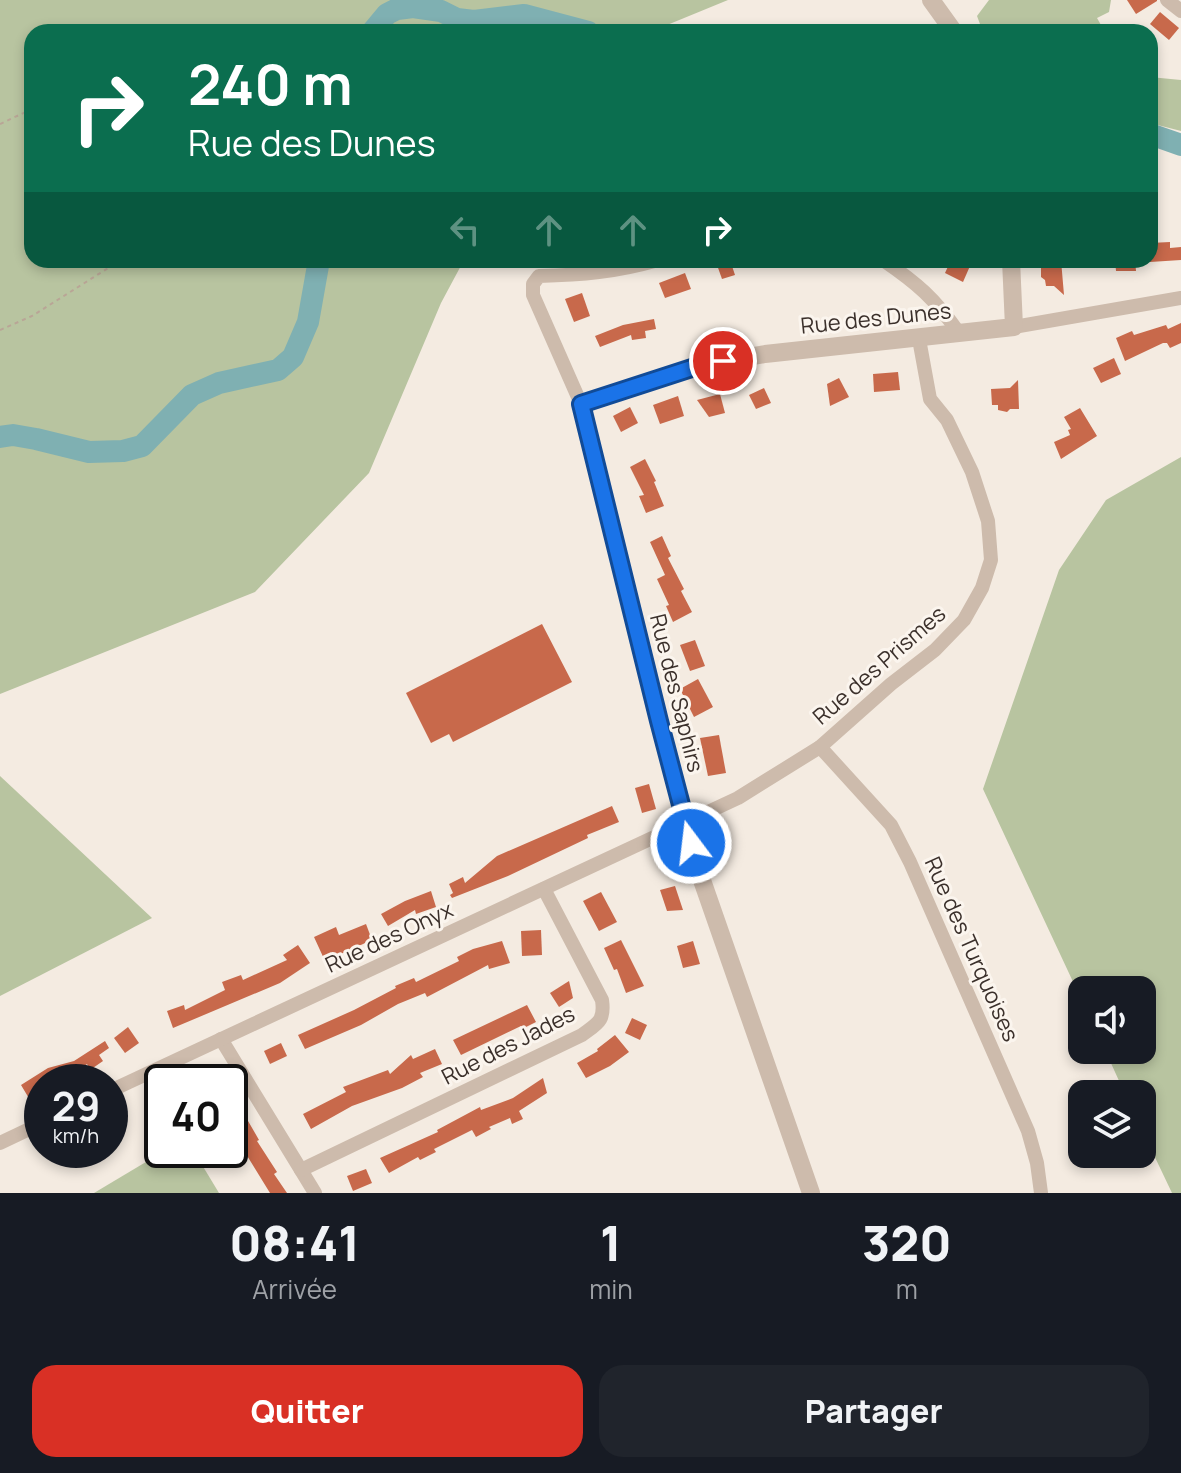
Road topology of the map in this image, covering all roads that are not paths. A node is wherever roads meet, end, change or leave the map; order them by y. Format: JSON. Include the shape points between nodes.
{"nodes":[{"id":1,"x":931,"y":0,"type":"edge"},
{"id":2,"x":1167,"y":0,"type":"edge"},
{"id":3,"x":1181,"y":11,"type":"edge"},
{"id":4,"x":948,"y":24,"type":"edge"},
{"id":5,"x":629,"y":268,"type":"edge"},
{"id":6,"x":895,"y":268,"type":"edge"},
{"id":7,"x":1011,"y":268,"type":"edge"},
{"id":8,"x":1181,"y":298,"type":"edge"},
{"id":9,"x":1014,"y":327,"type":"junction"},
{"id":10,"x":959,"y":333,"type":"junction"},
{"id":11,"x":919,"y":339,"type":"junction"},
{"id":12,"x":581,"y":404,"type":"junction"},
{"id":13,"x":820,"y":747,"type":"junction"},
{"id":14,"x":686,"y":823,"type":"junction"},
{"id":15,"x":544,"y":889,"type":"junction"},
{"id":16,"x":221,"y":1039,"type":"junction"},
{"id":17,"x":128,"y":1083,"type":"edge"},
{"id":18,"x":24,"y":1132,"type":"edge"},
{"id":19,"x":0,"y":1143,"type":"edge"},
{"id":20,"x":301,"y":1170,"type":"junction"},
{"id":21,"x":315,"y":1193,"type":"edge"},
{"id":22,"x":811,"y":1193,"type":"edge"},
{"id":23,"x":1041,"y":1193,"type":"edge"}],
"edges":[{"from":1,"to":4,"type":"street"},
{"from":2,"to":3,"type":"street"},
{"from":5,"to":12,"type":"street","name":"Rue des Saphirs","via":[[539,276],[533,284],[533,295]]},
{"from":6,"to":10,"type":"street","via":[[937,302]]},
{"from":7,"to":9,"type":"street"},
{"from":8,"to":9,"type":"street","name":"Rue des Dunes"},
{"from":9,"to":10,"type":"street","name":"Rue des Dunes"},
{"from":10,"to":11,"type":"street","name":"Rue des Dunes"},
{"from":11,"to":12,"type":"street","name":"Rue des Dunes","via":[[701,365]]},
{"from":11,"to":13,"type":"street","name":"Rue des Prismes","via":[[930,399],[947,420],[972,472],[988,521],[991,560],[964,620]]},
{"from":12,"to":14,"type":"street","name":"Rue des Saphirs"},
{"from":13,"to":14,"type":"street","name":"Rue des Prismes","via":[[763,784]]},
{"from":13,"to":23,"type":"street","name":"Rue des Turquoises","via":[[891,825],[910,862],[1028,1131]]},
{"from":14,"to":15,"type":"street","name":"Rue des Onyx"},
{"from":14,"to":22,"type":"street","name":"Rue des Saphirs"},
{"from":15,"to":16,"type":"street","name":"Rue des Onyx"},
{"from":15,"to":20,"type":"street","name":"Rue des Jades","via":[[602,1000],[599,1022],[582,1035]]},
{"from":16,"to":17,"type":"street","name":"Rue des Onyx"},
{"from":16,"to":20,"type":"street"},
{"from":18,"to":19,"type":"street"},
{"from":20,"to":21,"type":"street"}]}
